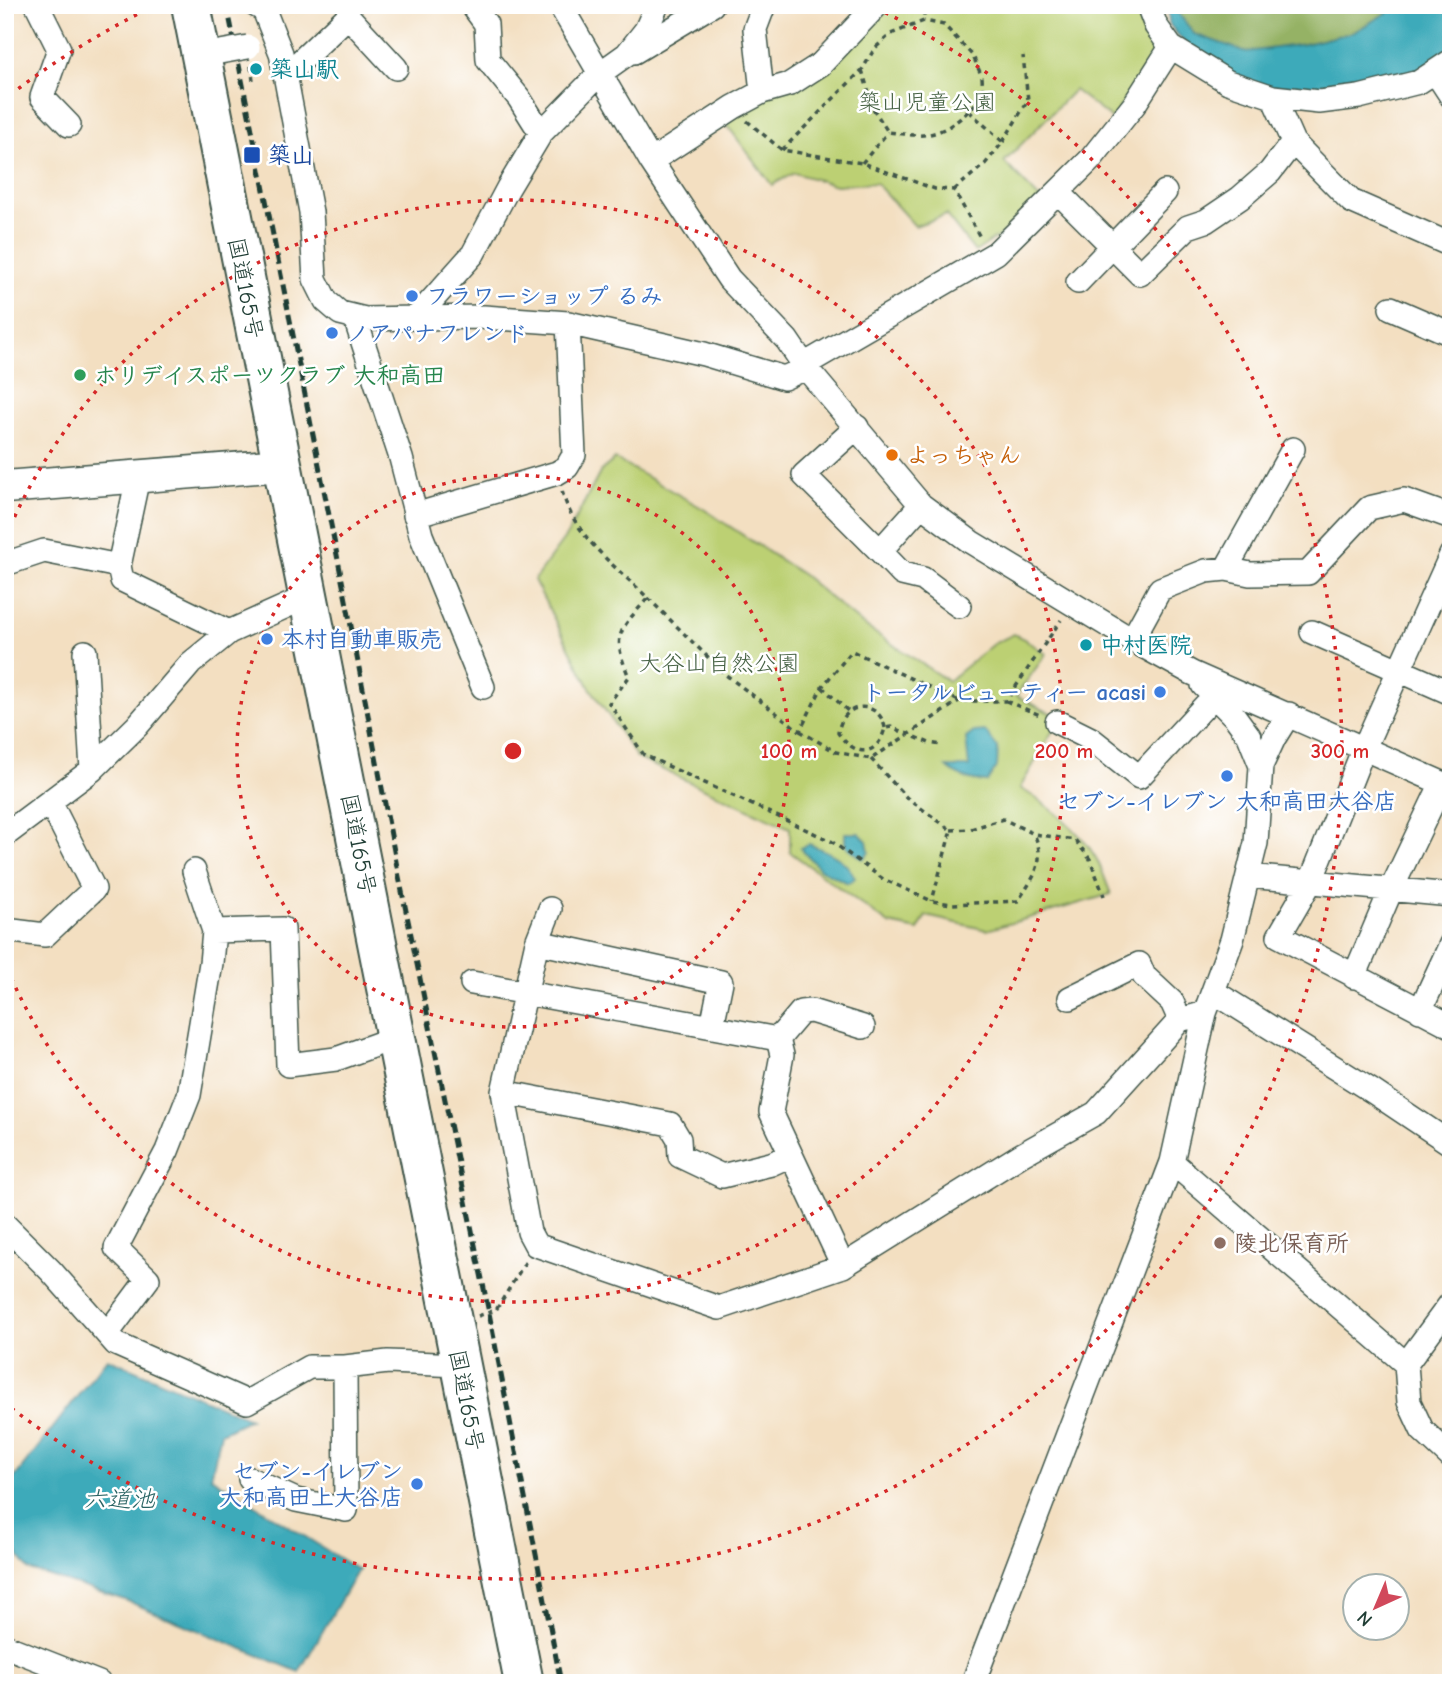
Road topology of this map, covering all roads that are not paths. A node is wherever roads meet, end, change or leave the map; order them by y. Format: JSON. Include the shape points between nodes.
{"nodes":[{"id":1,"x":37,"y":5,"type":"edge"},
{"id":2,"x":191,"y":5,"type":"edge"},
{"id":3,"x":255,"y":5,"type":"edge"},
{"id":4,"x":472,"y":5,"type":"edge"},
{"id":5,"x":560,"y":5,"type":"edge"},
{"id":6,"x":657,"y":5,"type":"edge"},
{"id":7,"x":712,"y":5,"type":"edge"},
{"id":8,"x":764,"y":5,"type":"edge"},
{"id":9,"x":877,"y":5,"type":"edge"},
{"id":10,"x":1148,"y":5,"type":"edge"},
{"id":11,"x":248,"y":47,"type":"dead end"},
{"id":12,"x":1171,"y":47,"type":"junction"},
{"id":13,"x":220,"y":52,"type":"dead end"},
{"id":14,"x":627,"y":54,"type":"junction"},
{"id":15,"x":1443,"y":67,"type":"edge"},
{"id":16,"x":396,"y":68,"type":"dead end"},
{"id":17,"x":599,"y":74,"type":"junction"},
{"id":18,"x":285,"y":76,"type":"junction"},
{"id":19,"x":762,"y":92,"type":"junction"},
{"id":20,"x":1451,"y":96,"type":"edge"},
{"id":21,"x":1273,"y":97,"type":"junction"},
{"id":22,"x":69,"y":125,"type":"dead end"},
{"id":23,"x":541,"y":133,"type":"junction"},
{"id":24,"x":1293,"y":142,"type":"junction"},
{"id":25,"x":651,"y":161,"type":"junction"},
{"id":26,"x":1058,"y":192,"type":"junction"},
{"id":27,"x":1165,"y":192,"type":"dead end"},
{"id":28,"x":1112,"y":245,"type":"junction"},
{"id":29,"x":1451,"y":245,"type":"edge"},
{"id":30,"x":1077,"y":282,"type":"dead end"},
{"id":31,"x":1391,"y":308,"type":"dead end"},
{"id":32,"x":355,"y":318,"type":"junction"},
{"id":33,"x":415,"y":318,"type":"junction"},
{"id":34,"x":568,"y":323,"type":"junction"},
{"id":35,"x":1451,"y":334,"type":"edge"},
{"id":36,"x":806,"y":368,"type":"junction"},
{"id":37,"x":857,"y":427,"type":"junction"},
{"id":38,"x":1293,"y":449,"type":"dead end"},
{"id":39,"x":282,"y":466,"type":"junction"},
{"id":40,"x":138,"y":477,"type":"junction"},
{"id":41,"x":5,"y":487,"type":"edge"},
{"id":42,"x":921,"y":505,"type":"junction"},
{"id":43,"x":415,"y":515,"type":"junction"},
{"id":44,"x":1451,"y":517,"type":"edge"},
{"id":45,"x":880,"y":551,"type":"junction"},
{"id":46,"x":1451,"y":555,"type":"edge"},
{"id":47,"x":5,"y":565,"type":"edge"},
{"id":48,"x":119,"y":566,"type":"junction"},
{"id":49,"x":1226,"y":569,"type":"junction"},
{"id":50,"x":1443,"y":590,"type":"edge"},
{"id":51,"x":309,"y":596,"type":"junction"},
{"id":52,"x":959,"y":606,"type":"dead end"},
{"id":53,"x":229,"y":632,"type":"junction"},
{"id":54,"x":1312,"y":632,"type":"dead end"},
{"id":55,"x":1132,"y":640,"type":"junction"},
{"id":56,"x":85,"y":652,"type":"dead end"},
{"id":57,"x":1399,"y":670,"type":"junction"},
{"id":58,"x":1192,"y":673,"type":"junction"},
{"id":59,"x":484,"y":688,"type":"dead end"},
{"id":60,"x":1451,"y":693,"type":"edge"},
{"id":61,"x":1214,"y":696,"type":"junction"},
{"id":62,"x":1289,"y":714,"type":"junction"},
{"id":63,"x":1058,"y":722,"type":"road end"},
{"id":64,"x":1364,"y":748,"type":"junction"},
{"id":65,"x":1261,"y":766,"type":"junction"},
{"id":66,"x":92,"y":770,"type":"junction"},
{"id":67,"x":1447,"y":785,"type":"edge"},
{"id":68,"x":50,"y":802,"type":"junction"},
{"id":69,"x":5,"y":835,"type":"edge"},
{"id":70,"x":194,"y":871,"type":"dead end"},
{"id":71,"x":1248,"y":876,"type":"junction"},
{"id":72,"x":1311,"y":881,"type":"junction"},
{"id":73,"x":1391,"y":890,"type":"junction"},
{"id":74,"x":1451,"y":895,"type":"edge"},
{"id":75,"x":550,"y":909,"type":"dead end"},
{"id":76,"x":5,"y":930,"type":"edge"},
{"id":77,"x":214,"y":931,"type":"junction"},
{"id":78,"x":537,"y":942,"type":"junction"},
{"id":79,"x":1451,"y":944,"type":"edge"},
{"id":80,"x":1354,"y":977,"type":"junction"},
{"id":81,"x":472,"y":983,"type":"dead end"},
{"id":82,"x":526,"y":992,"type":"junction"},
{"id":83,"x":1070,"y":998,"type":"dead end"},
{"id":84,"x":1209,"y":1002,"type":"junction"},
{"id":85,"x":1420,"y":1010,"type":"junction"},
{"id":86,"x":1180,"y":1020,"type":"junction"},
{"id":87,"x":712,"y":1026,"type":"junction"},
{"id":88,"x":1451,"y":1026,"type":"edge"},
{"id":89,"x":863,"y":1027,"type":"dead end"},
{"id":90,"x":397,"y":1037,"type":"junction"},
{"id":91,"x":778,"y":1039,"type":"junction"},
{"id":92,"x":503,"y":1092,"type":"junction"},
{"id":93,"x":1451,"y":1144,"type":"edge"},
{"id":94,"x":791,"y":1155,"type":"junction"},
{"id":95,"x":1172,"y":1163,"type":"junction"},
{"id":96,"x":5,"y":1225,"type":"edge"},
{"id":97,"x":843,"y":1266,"type":"junction"},
{"id":98,"x":1451,"y":1303,"type":"edge"},
{"id":99,"x":107,"y":1334,"type":"junction"},
{"id":100,"x":1406,"y":1364,"type":"junction"},
{"id":101,"x":460,"y":1365,"type":"junction"},
{"id":102,"x":345,"y":1367,"type":"junction"},
{"id":103,"x":1451,"y":1457,"type":"edge"},
{"id":104,"x":250,"y":1479,"type":"dead end"},
{"id":105,"x":5,"y":1646,"type":"edge"},
{"id":106,"x":93,"y":1682,"type":"edge"},
{"id":107,"x":524,"y":1683,"type":"edge"},
{"id":108,"x":973,"y":1683,"type":"edge"}],
"edges":[{"from":1,"to":22,"type":"street","via":[[59,49],[42,97]]},
{"from":2,"to":39,"type":"highway","name":"国道165号"},
{"from":3,"to":18,"type":"street","via":[[264,10]]},
{"from":4,"to":23,"type":"street","via":[[486,24],[488,60]]},
{"from":5,"to":17,"type":"street"},
{"from":6,"to":14,"type":"street","via":[[646,30]]},
{"from":7,"to":14,"type":"street"},
{"from":8,"to":19,"type":"street","via":[[755,29]]},
{"from":9,"to":19,"type":"street","via":[[821,64],[790,84]]},
{"from":10,"to":12,"type":"street"},
{"from":11,"to":13,"type":"street","bridge":true},
{"from":12,"to":21,"type":"street","via":[[1228,82]]},
{"from":12,"to":26,"type":"street","via":[[1126,114]]},
{"from":14,"to":17,"type":"street"},
{"from":15,"to":20,"type":"street"},
{"from":15,"to":21,"type":"street","via":[[1419,82],[1359,97],[1319,102]]},
{"from":16,"to":18,"type":"street","via":[[348,16]]},
{"from":17,"to":23,"type":"street"},
{"from":17,"to":25,"type":"street"},
{"from":18,"to":32,"type":"street","via":[[312,212],[315,279],[326,301]]},
{"from":19,"to":25,"type":"street"},
{"from":21,"to":24,"type":"street"},
{"from":23,"to":33,"type":"street","via":[[473,254]]},
{"from":24,"to":28,"type":"street","via":[[1270,172],[1240,198],[1188,227],[1140,274]]},
{"from":24,"to":29,"type":"street","via":[[1351,201]]},
{"from":25,"to":36,"type":"street","via":[[729,279],[787,340]]},
{"from":26,"to":28,"type":"street"},
{"from":26,"to":36,"type":"street","via":[[991,256],[814,359]]},
{"from":27,"to":28,"type":"street"},
{"from":28,"to":30,"type":"street"},
{"from":31,"to":35,"type":"street"},
{"from":32,"to":33,"type":"street"},
{"from":32,"to":43,"type":"street"},
{"from":33,"to":34,"type":"street"},
{"from":34,"to":36,"type":"street","via":[[704,354],[784,378]]},
{"from":34,"to":43,"type":"street","via":[[574,455],[567,467]]},
{"from":36,"to":37,"type":"street"},
{"from":37,"to":42,"type":"street"},
{"from":37,"to":45,"type":"street","via":[[804,475]]},
{"from":38,"to":49,"type":"street"},
{"from":39,"to":40,"type":"street"},
{"from":39,"to":51,"type":"highway","name":"国道165号"},
{"from":40,"to":41,"type":"street"},
{"from":40,"to":48,"type":"street"},
{"from":42,"to":45,"type":"street"},
{"from":42,"to":55,"type":"street","via":[[971,542]]},
{"from":43,"to":59,"type":"street"},
{"from":44,"to":49,"type":"street","via":[[1404,500],[1369,508],[1308,573],[1250,575]]},
{"from":45,"to":52,"type":"street","via":[[902,573],[923,579]]},
{"from":46,"to":50,"type":"street"},
{"from":47,"to":48,"type":"street","via":[[44,551]]},
{"from":48,"to":53,"type":"street","via":[[122,580]]},
{"from":49,"to":55,"type":"street","via":[[1206,571],[1160,589]]},
{"from":50,"to":57,"type":"street"},
{"from":51,"to":53,"type":"street"},
{"from":51,"to":90,"type":"highway","name":"国道165号"},
{"from":53,"to":66,"type":"street","via":[[191,663],[138,726]]},
{"from":54,"to":57,"type":"street"},
{"from":55,"to":58,"type":"street"},
{"from":56,"to":66,"type":"street"},
{"from":57,"to":60,"type":"street"},
{"from":57,"to":64,"type":"street"},
{"from":58,"to":61,"type":"street"},
{"from":58,"to":62,"type":"street"},
{"from":61,"to":63,"type":"street","via":[[1139,778],[1091,739]]},
{"from":61,"to":65,"type":"street","via":[[1249,737]]},
{"from":62,"to":64,"type":"street"},
{"from":62,"to":65,"type":"street"},
{"from":64,"to":67,"type":"street"},
{"from":64,"to":72,"type":"street"},
{"from":65,"to":71,"type":"street","via":[[1259,817]]},
{"from":66,"to":68,"type":"street"},
{"from":67,"to":73,"type":"street"},
{"from":68,"to":69,"type":"street"},
{"from":68,"to":76,"type":"street","via":[[94,889],[45,935]]},
{"from":70,"to":77,"type":"street"},
{"from":71,"to":72,"type":"street"},
{"from":71,"to":84,"type":"street","via":[[1232,940]]},
{"from":72,"to":73,"type":"street"},
{"from":72,"to":80,"type":"street","via":[[1279,936]]},
{"from":73,"to":74,"type":"street"},
{"from":73,"to":80,"type":"street"},
{"from":75,"to":78,"type":"street"},
{"from":77,"to":90,"type":"street","via":[[283,929],[288,1065],[336,1059]]},
{"from":77,"to":99,"type":"street","via":[[189,1095],[167,1151],[116,1248],[148,1279]]},
{"from":78,"to":82,"type":"street"},
{"from":78,"to":87,"type":"street","via":[[721,982]]},
{"from":79,"to":85,"type":"street"},
{"from":80,"to":85,"type":"street"},
{"from":81,"to":82,"type":"street"},
{"from":82,"to":87,"type":"street"},
{"from":82,"to":92,"type":"street"},
{"from":83,"to":86,"type":"street","via":[[1139,964],[1144,976],[1172,1002]]},
{"from":84,"to":86,"type":"street"},
{"from":84,"to":93,"type":"street","via":[[1372,1091]]},
{"from":84,"to":95,"type":"street"},
{"from":85,"to":88,"type":"street"},
{"from":86,"to":97,"type":"street","via":[[1096,1113]]},
{"from":87,"to":91,"type":"street"},
{"from":89,"to":91,"type":"street","via":[[801,1012]]},
{"from":90,"to":101,"type":"highway","name":"国道165号"},
{"from":91,"to":94,"type":"street","via":[[782,1055],[771,1112]]},
{"from":92,"to":94,"type":"street","via":[[670,1124],[679,1139],[680,1156],[722,1176]]},
{"from":92,"to":97,"type":"street","via":[[529,1232],[536,1245],[719,1308]]},
{"from":94,"to":97,"type":"street"},
{"from":95,"to":100,"type":"street"},
{"from":95,"to":108,"type":"street"},
{"from":96,"to":99,"type":"street"},
{"from":98,"to":100,"type":"street"},
{"from":99,"to":102,"type":"street","via":[[116,1344],[247,1402],[309,1367]]},
{"from":100,"to":103,"type":"street","via":[[1409,1402],[1422,1430]]},
{"from":101,"to":102,"type":"street","via":[[388,1362]]},
{"from":101,"to":107,"type":"highway","name":"国道165号"},
{"from":102,"to":104,"type":"street","via":[[346,1510],[296,1500]]},
{"from":105,"to":106,"type":"street"}]}
